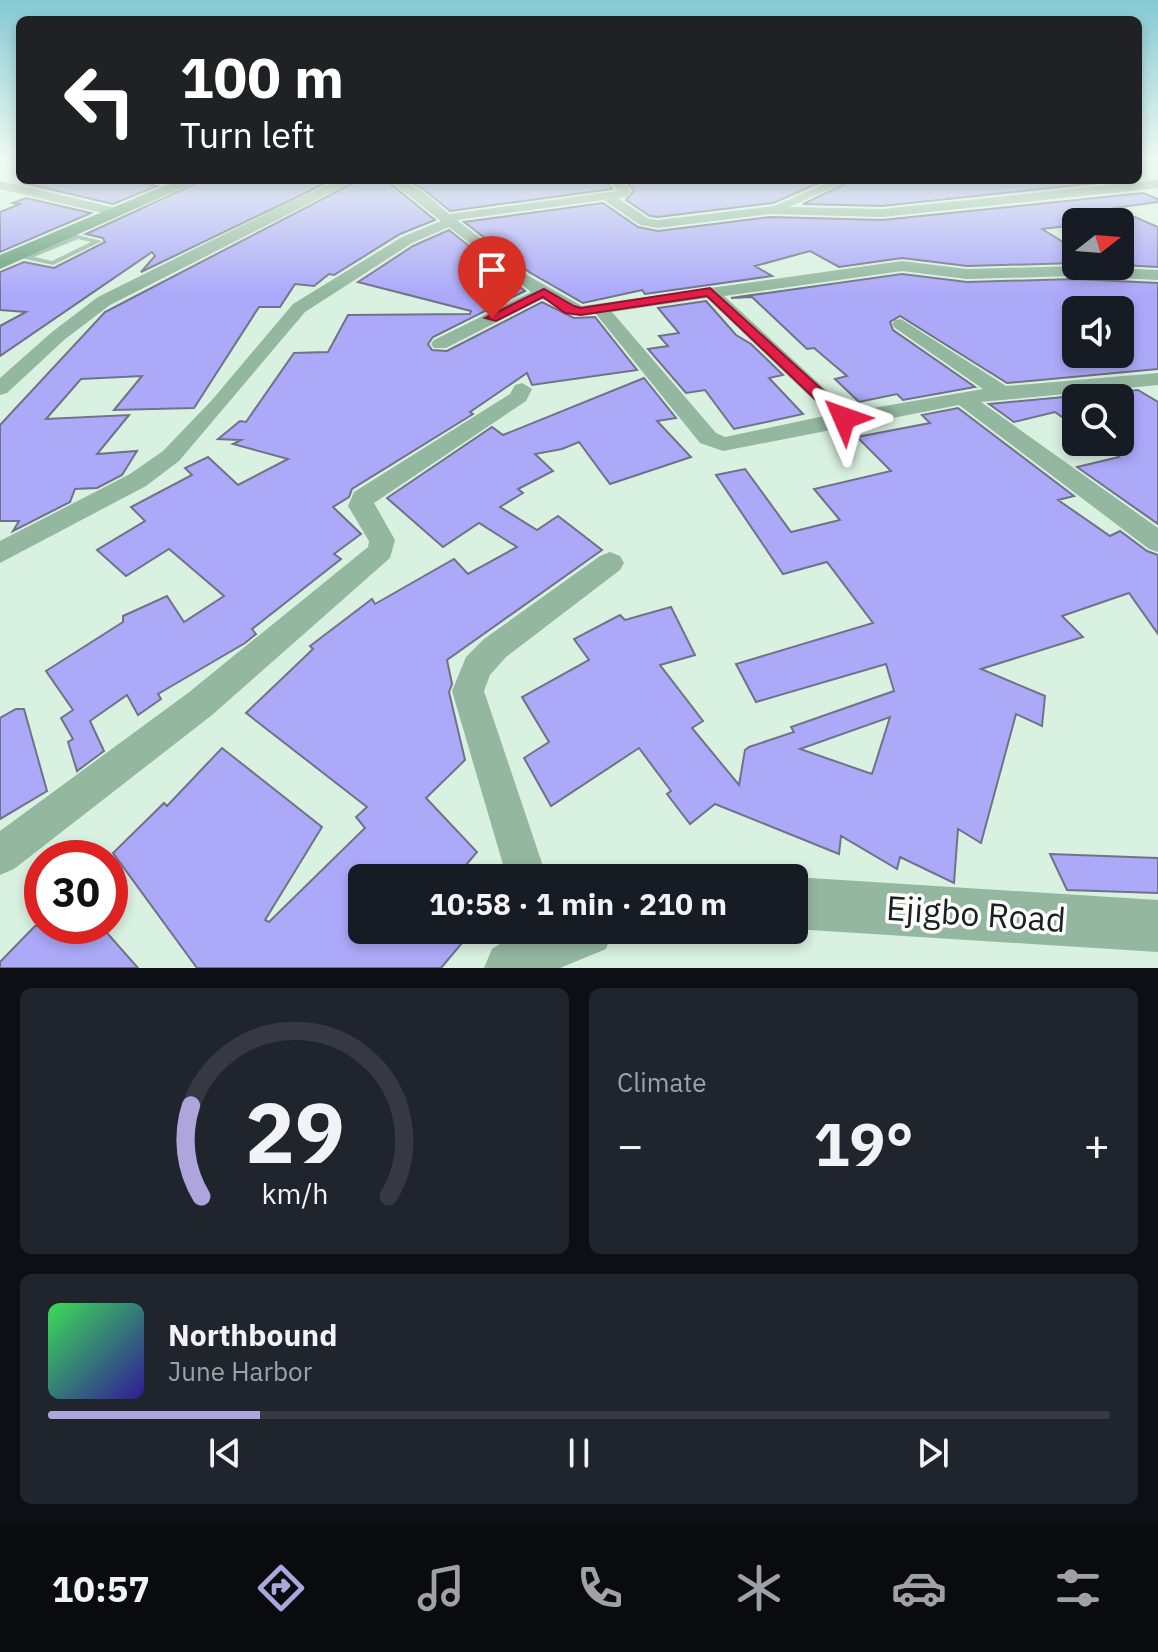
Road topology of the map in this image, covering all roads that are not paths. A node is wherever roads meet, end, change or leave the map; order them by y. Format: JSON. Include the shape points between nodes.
{"nodes":[{"id":1,"x":79,"y":203,"type":"edge"},
{"id":2,"x":120,"y":203,"type":"edge"},
{"id":3,"x":142,"y":203,"type":"edge"},
{"id":4,"x":297,"y":203,"type":"edge"},
{"id":5,"x":428,"y":203,"type":"edge"},
{"id":6,"x":571,"y":203,"type":"edge"},
{"id":7,"x":617,"y":203,"type":"edge"},
{"id":8,"x":787,"y":203,"type":"edge"},
{"id":9,"x":963,"y":203,"type":"edge"},
{"id":10,"x":107,"y":210,"type":"junction"},
{"id":11,"x":770,"y":210,"type":"junction"},
{"id":12,"x":448,"y":220,"type":"junction"},
{"id":13,"x":70,"y":236,"type":"junction"},
{"id":14,"x":10,"y":258,"type":"edge"},
{"id":15,"x":1158,"y":275,"type":"edge"},
{"id":16,"x":544,"y":292,"type":"junction"},
{"id":17,"x":710,"y":292,"type":"junction"},
{"id":18,"x":601,"y":309,"type":"junction"},
{"id":19,"x":901,"y":324,"type":"dead end"},
{"id":20,"x":440,"y":344,"type":"dead end"},
{"id":21,"x":1158,"y":379,"type":"edge"},
{"id":22,"x":0,"y":389,"type":"edge"},
{"id":23,"x":522,"y":389,"type":"dead end"},
{"id":24,"x":1002,"y":393,"type":"junction"},
{"id":25,"x":964,"y":399,"type":"junction"},
{"id":26,"x":844,"y":418,"type":"junction"},
{"id":27,"x":1158,"y":542,"type":"edge"},
{"id":28,"x":0,"y":553,"type":"edge"},
{"id":29,"x":610,"y":563,"type":"dead end"},
{"id":30,"x":0,"y":855,"type":"edge"},
{"id":31,"x":522,"y":864,"type":"edge"},
{"id":32,"x":808,"y":904,"type":"edge"},
{"id":33,"x":1158,"y":926,"type":"edge"}],
"edges":[{"from":1,"to":10,"type":"street"},
{"from":2,"to":10,"type":"main road"},
{"from":3,"to":13,"type":"main road"},
{"from":4,"to":22,"type":"street","via":[[104,301]]},
{"from":5,"to":12,"type":"street"},
{"from":6,"to":12,"type":"street"},
{"from":7,"to":11,"type":"street","via":[[650,224]]},
{"from":8,"to":11,"type":"street"},
{"from":9,"to":11,"type":"street","via":[[862,214]]},
{"from":10,"to":14,"type":"main road"},
{"from":12,"to":16,"type":"street"},
{"from":12,"to":28,"type":"street","via":[[299,308],[219,404],[160,464]]},
{"from":13,"to":14,"type":"main road"},
{"from":13,"to":14,"type":"lane","via":[[98,243],[53,263]]},
{"from":15,"to":17,"type":"street","via":[[967,274],[902,266]]},
{"from":16,"to":18,"type":"street","via":[[570,310]]},
{"from":16,"to":20,"type":"street"},
{"from":17,"to":18,"type":"street"},
{"from":17,"to":26,"type":"street"},
{"from":18,"to":26,"type":"street","via":[[715,443]]},
{"from":19,"to":24,"type":"street"},
{"from":21,"to":24,"type":"street"},
{"from":23,"to":30,"type":"street","via":[[519,397],[363,498],[360,506],[382,540],[381,551],[200,704]]},
{"from":24,"to":25,"type":"street"},
{"from":25,"to":26,"type":"street"},
{"from":25,"to":27,"type":"street"},
{"from":29,"to":31,"type":"street","via":[[495,648],[477,667],[468,691]]},
{"from":32,"to":33,"type":"street","name":"Ejigbo Road"}]}
